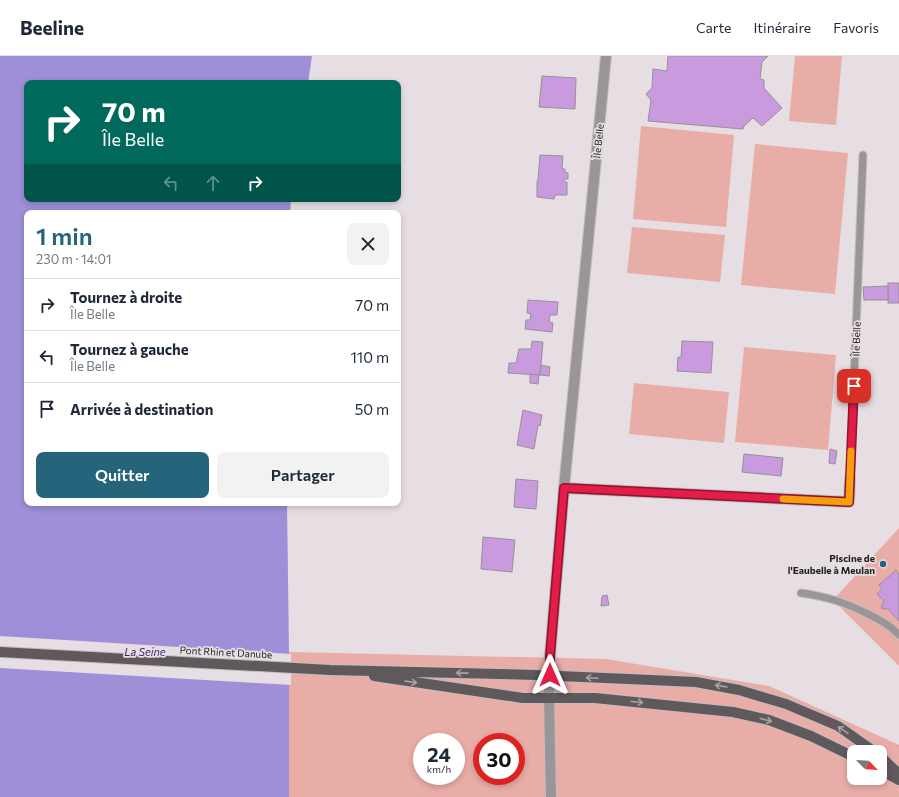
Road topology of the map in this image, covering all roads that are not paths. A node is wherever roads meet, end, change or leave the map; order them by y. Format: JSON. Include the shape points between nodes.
{"nodes":[{"id":1,"x":606,"y":56,"type":"edge"},
{"id":2,"x":863,"y":155,"type":"dead end"},
{"id":3,"x":850,"y":478,"type":"joint"},
{"id":4,"x":564,"y":488,"type":"junction"},
{"id":5,"x":802,"y":593,"type":"dead end"},
{"id":6,"x":899,"y":635,"type":"edge"},
{"id":7,"x":0,"y":652,"type":"edge"},
{"id":8,"x":330,"y":670,"type":"junction"},
{"id":9,"x":550,"y":675,"type":"junction"},
{"id":10,"x":549,"y":698,"type":"junction"},
{"id":11,"x":865,"y":745,"type":"edge"},
{"id":12,"x":847,"y":754,"type":"edge"},
{"id":13,"x":887,"y":763,"type":"edge"},
{"id":14,"x":887,"y":774,"type":"edge"},
{"id":15,"x":899,"y":774,"type":"edge"},
{"id":16,"x":899,"y":780,"type":"edge"},
{"id":17,"x":551,"y":797,"type":"edge"}],
"edges":[{"from":1,"to":4,"type":"street","name":"Île Belle"},
{"from":2,"to":3,"type":"lane","name":"Île Belle"},
{"from":3,"to":4,"type":"street","name":"Île Belle","via":[[849,502]]},
{"from":4,"to":9,"type":"street","name":"Île Belle"},
{"from":5,"to":6,"type":"lane","via":[[846,603],[892,628]]},
{"from":7,"to":8,"type":"main road","name":"Pont Rhin et Danube"},
{"from":9,"to":8,"type":"main road","one_way":true},
{"from":8,"to":10,"type":"main road","one_way":true,"via":[[518,697]]},
{"from":9,"to":10,"type":"street","name":"Île Belle"},
{"from":11,"to":9,"type":"main road","one_way":true,"via":[[838,726],[786,704],[739,690],[696,682]]},
{"from":10,"to":12,"type":"main road","one_way":true,"via":[[595,698],[733,712],[769,720]]},
{"from":10,"to":17,"type":"street","name":"Île Belle"},
{"from":13,"to":15,"type":"main road"},
{"from":14,"to":16,"type":"main road"}]}
